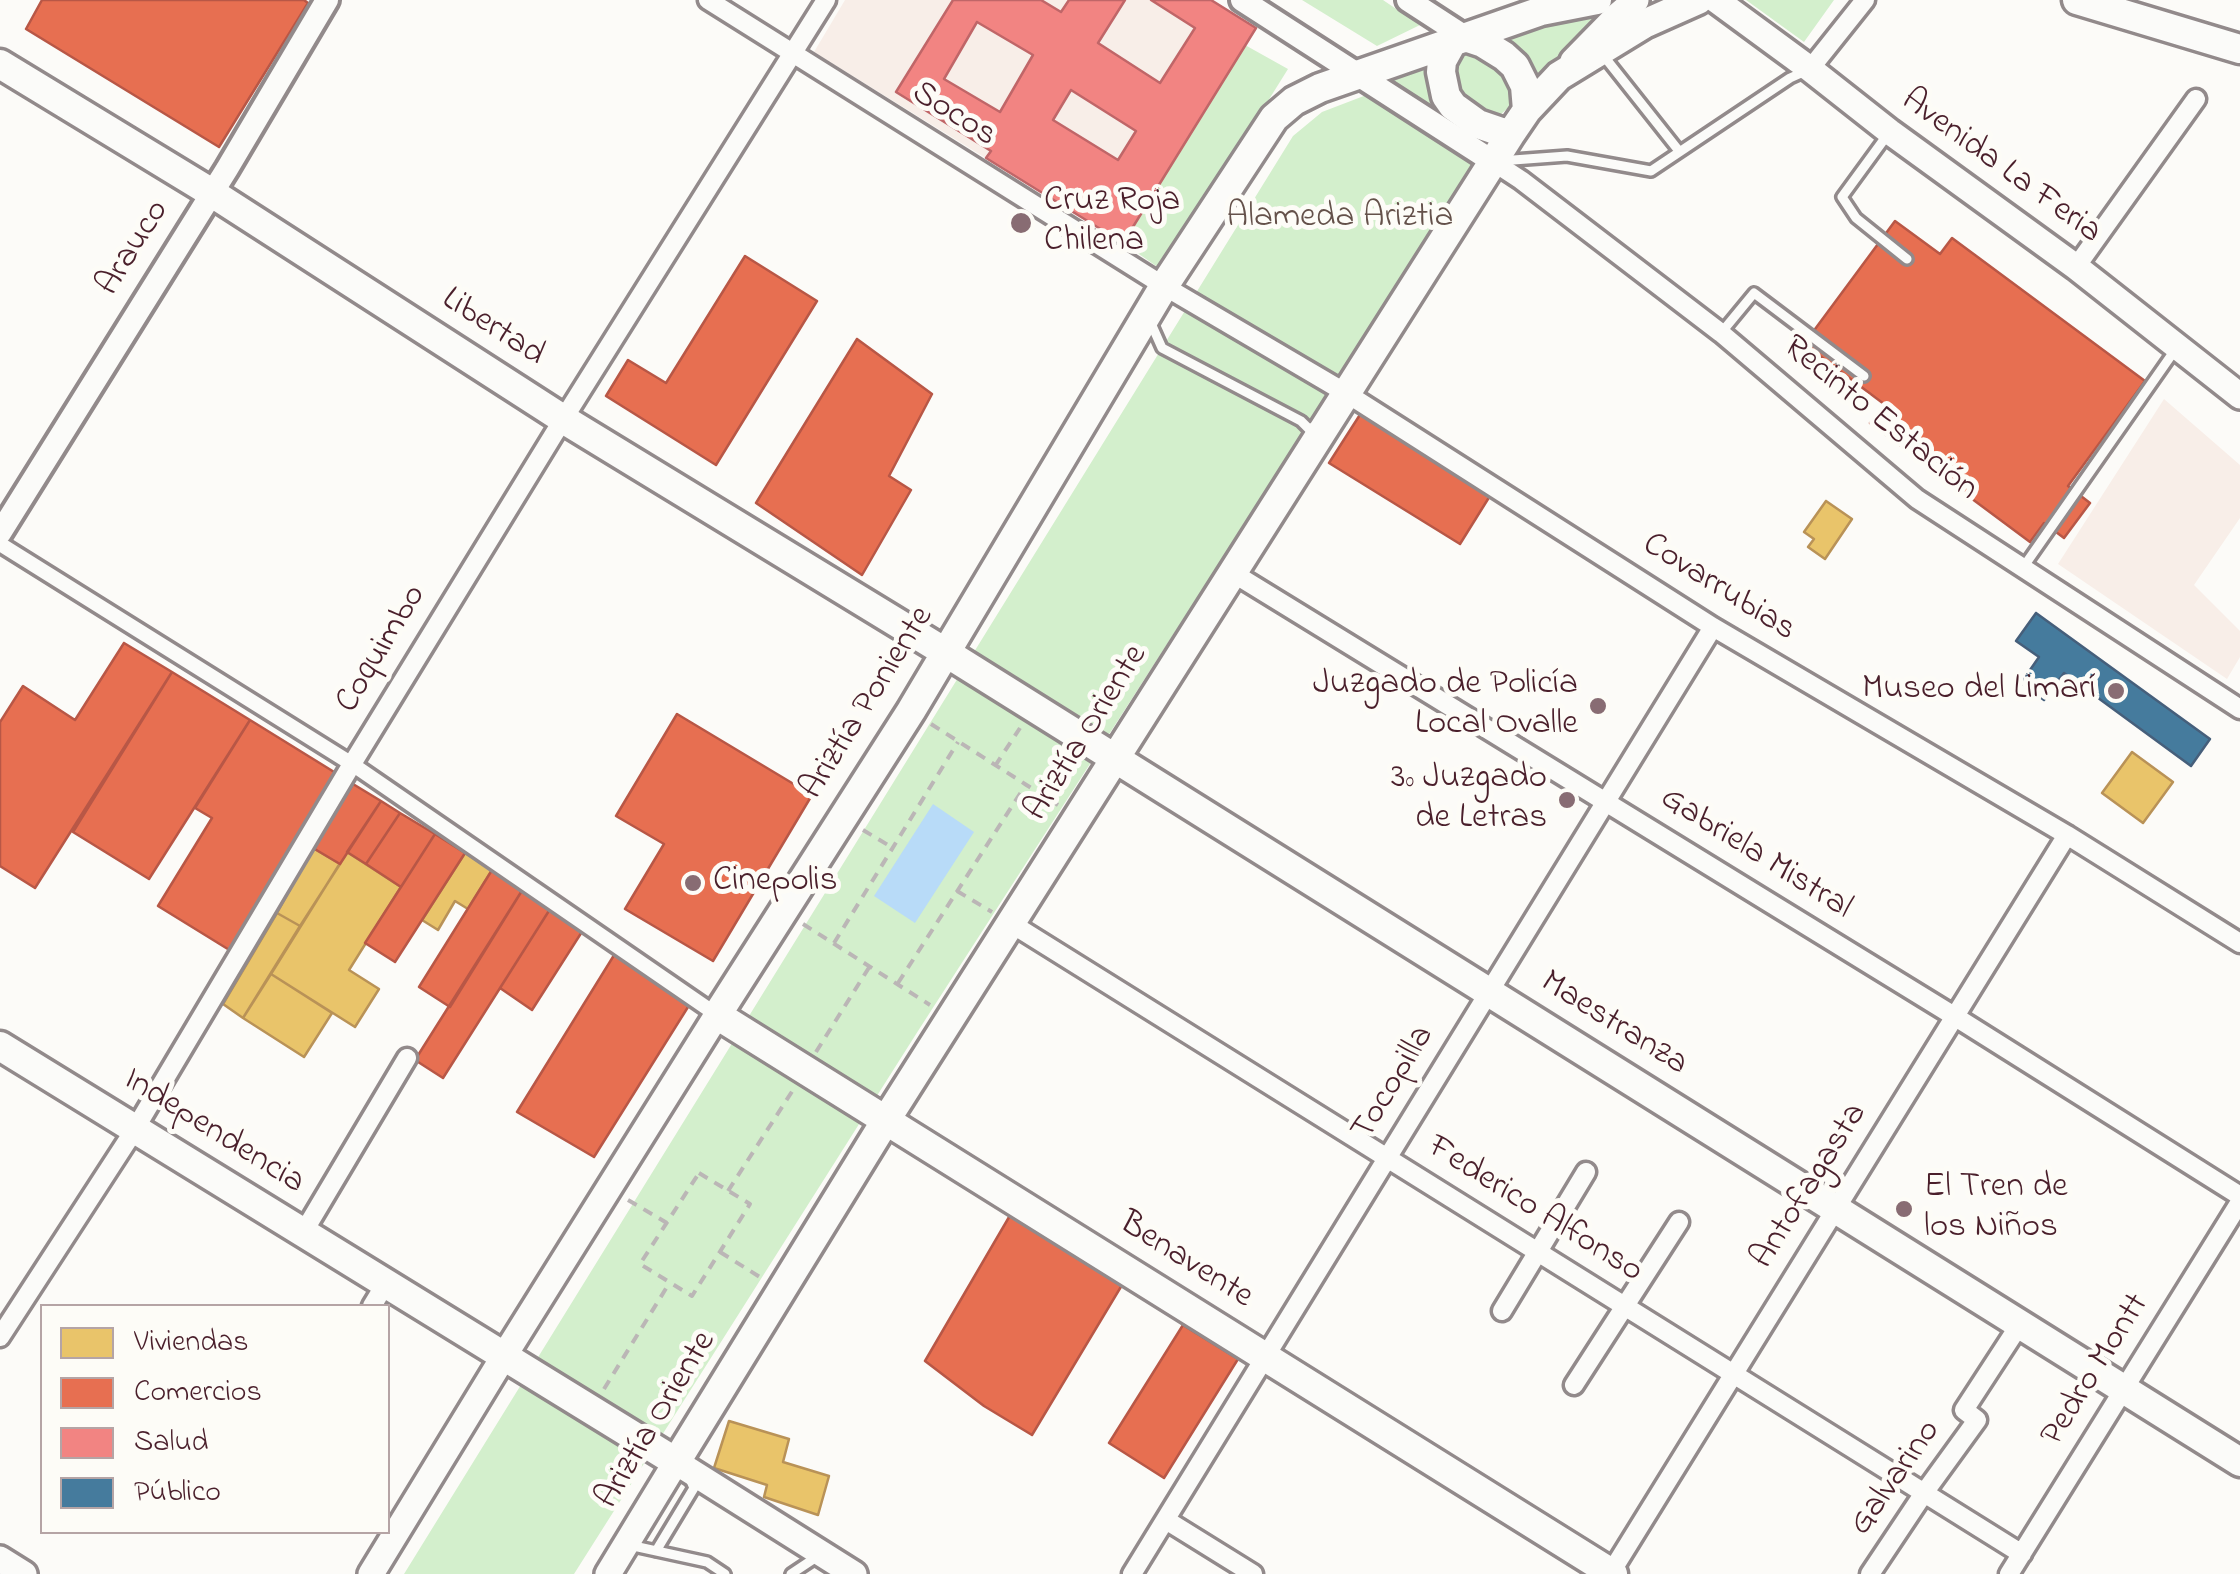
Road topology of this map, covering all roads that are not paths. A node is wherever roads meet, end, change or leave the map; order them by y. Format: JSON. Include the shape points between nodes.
{"nodes":[{"id":1,"x":327,"y":0,"type":"edge"},
{"id":2,"x":708,"y":0,"type":"edge"},
{"id":3,"x":826,"y":0,"type":"edge"},
{"id":4,"x":1242,"y":0,"type":"edge"},
{"id":5,"x":1408,"y":0,"type":"edge"},
{"id":6,"x":1597,"y":0,"type":"edge"},
{"id":7,"x":1636,"y":0,"type":"edge"},
{"id":8,"x":1698,"y":0,"type":"edge"},
{"id":9,"x":1716,"y":0,"type":"edge"},
{"id":10,"x":1865,"y":0,"type":"edge"},
{"id":11,"x":2077,"y":0,"type":"edge"},
{"id":12,"x":1554,"y":6,"type":"edge"},
{"id":13,"x":1459,"y":39,"type":"junction"},
{"id":14,"x":2240,"y":49,"type":"edge"},
{"id":15,"x":1600,"y":50,"type":"junction"},
{"id":16,"x":793,"y":54,"type":"junction"},
{"id":17,"x":0,"y":64,"type":"edge"},
{"id":18,"x":1810,"y":69,"type":"junction"},
{"id":19,"x":1359,"y":74,"type":"junction"},
{"id":20,"x":1560,"y":76,"type":"junction"},
{"id":21,"x":2196,"y":99,"type":"dead end"},
{"id":22,"x":1528,"y":110,"type":"junction"},
{"id":23,"x":1890,"y":132,"type":"junction"},
{"id":24,"x":1510,"y":135,"type":"junction"},
{"id":25,"x":1680,"y":151,"type":"junction"},
{"id":26,"x":1492,"y":161,"type":"junction"},
{"id":27,"x":212,"y":193,"type":"junction"},
{"id":28,"x":1907,"y":259,"type":"dead end"},
{"id":29,"x":2076,"y":267,"type":"junction"},
{"id":30,"x":1164,"y":286,"type":"junction"},
{"id":31,"x":1147,"y":314,"type":"junction"},
{"id":32,"x":1721,"y":333,"type":"junction"},
{"id":33,"x":2177,"y":347,"type":"junction"},
{"id":34,"x":1864,"y":376,"type":"dead end"},
{"id":35,"x":1346,"y":393,"type":"junction"},
{"id":36,"x":2240,"y":396,"type":"edge"},
{"id":37,"x":563,"y":419,"type":"junction"},
{"id":38,"x":1328,"y":422,"type":"junction"},
{"id":39,"x":0,"y":532,"type":"edge"},
{"id":40,"x":0,"y":544,"type":"edge"},
{"id":41,"x":2022,"y":569,"type":"junction"},
{"id":42,"x":1233,"y":573,"type":"junction"},
{"id":43,"x":1713,"y":627,"type":"junction"},
{"id":44,"x":946,"y":652,"type":"junction"},
{"id":45,"x":2240,"y":709,"type":"edge"},
{"id":46,"x":1116,"y":759,"type":"junction"},
{"id":47,"x":352,"y":764,"type":"junction"},
{"id":48,"x":1604,"y":801,"type":"junction"},
{"id":49,"x":2067,"y":834,"type":"junction"},
{"id":50,"x":1012,"y":924,"type":"junction"},
{"id":51,"x":2240,"y":943,"type":"edge"},
{"id":52,"x":1488,"y":992,"type":"junction"},
{"id":53,"x":717,"y":1015,"type":"junction"},
{"id":54,"x":1954,"y":1016,"type":"junction"},
{"id":55,"x":0,"y":1046,"type":"edge"},
{"id":56,"x":407,"y":1058,"type":"dead end"},
{"id":57,"x":886,"y":1120,"type":"junction"},
{"id":58,"x":134,"y":1129,"type":"junction"},
{"id":59,"x":1388,"y":1158,"type":"junction"},
{"id":60,"x":1586,"y":1172,"type":"dead end"},
{"id":61,"x":2240,"y":1199,"type":"edge"},
{"id":62,"x":1837,"y":1210,"type":"junction"},
{"id":63,"x":1678,"y":1222,"type":"dead end"},
{"id":64,"x":304,"y":1233,"type":"junction"},
{"id":65,"x":1538,"y":1251,"type":"junction"},
{"id":66,"x":379,"y":1295,"type":"edge"},
{"id":67,"x":1624,"y":1305,"type":"junction"},
{"id":68,"x":1502,"y":1311,"type":"dead end"},
{"id":69,"x":2020,"y":1324,"type":"junction"},
{"id":70,"x":0,"y":1338,"type":"edge"},
{"id":71,"x":504,"y":1356,"type":"junction"},
{"id":72,"x":1266,"y":1357,"type":"junction"},
{"id":73,"x":1734,"y":1374,"type":"junction"},
{"id":74,"x":1574,"y":1385,"type":"dead end"},
{"id":75,"x":2124,"y":1390,"type":"junction"},
{"id":76,"x":2240,"y":1462,"type":"edge"},
{"id":77,"x":682,"y":1466,"type":"junction"},
{"id":78,"x":1924,"y":1492,"type":"junction"},
{"id":79,"x":1166,"y":1520,"type":"junction"},
{"id":80,"x":626,"y":1544,"type":"junction"},
{"id":81,"x":656,"y":1551,"type":"junction"},
{"id":82,"x":822,"y":1554,"type":"junction"},
{"id":83,"x":2022,"y":1554,"type":"junction"},
{"id":84,"x":0,"y":1559,"type":"edge"},
{"id":85,"x":24,"y":1574,"type":"edge"},
{"id":86,"x":371,"y":1574,"type":"edge"},
{"id":87,"x":608,"y":1574,"type":"edge"},
{"id":88,"x":725,"y":1574,"type":"edge"},
{"id":89,"x":792,"y":1574,"type":"edge"},
{"id":90,"x":854,"y":1574,"type":"edge"},
{"id":91,"x":1132,"y":1574,"type":"edge"},
{"id":92,"x":1253,"y":1574,"type":"edge"},
{"id":93,"x":1611,"y":1574,"type":"edge"},
{"id":94,"x":1870,"y":1574,"type":"edge"},
{"id":95,"x":2010,"y":1574,"type":"edge"}],
"edges":[{"from":1,"to":27,"type":"street","name":"Arauco"},
{"from":2,"to":16,"type":"street","name":"Socos"},
{"from":3,"to":16,"type":"street","name":"Coquimbo"},
{"from":4,"to":19,"type":"street"},
{"from":5,"to":13,"type":"street"},
{"from":6,"to":12,"type":"main road","name":"Ariztía Poniente"},
{"from":7,"to":20,"type":"main road"},
{"from":8,"to":15,"type":"main road","name":"Ariztía Oriente"},
{"from":9,"to":18,"type":"main road","name":"Avenida La Feria"},
{"from":10,"to":18,"type":"street"},
{"from":11,"to":14,"type":"main road"},
{"from":12,"to":13,"type":"main road","name":"Ariztía Poniente"},
{"from":13,"to":19,"type":"main road","name":"Ariztía Poniente"},
{"from":13,"to":22,"type":"main road","via":[[1483,44],[1515,66]]},
{"from":13,"to":24,"type":"main road","via":[[1442,61],[1446,96],[1478,124]]},
{"from":15,"to":20,"type":"main road","name":"Ariztía Oriente"},
{"from":15,"to":25,"type":"lane"},
{"from":16,"to":30,"type":"street","name":"Socos"},
{"from":16,"to":37,"type":"street","name":"Coquimbo"},
{"from":17,"to":27,"type":"main road","name":"Libertad"},
{"from":18,"to":23,"type":"main road","name":"Avenida La Feria"},
{"from":18,"to":25,"type":"lane"},
{"from":19,"to":26,"type":"street"},
{"from":19,"to":30,"type":"main road","name":"Ariztía Poniente","via":[[1306,94],[1274,118]]},
{"from":20,"to":22,"type":"main road","name":"Ariztía Oriente"},
{"from":21,"to":29,"type":"street"},
{"from":22,"to":24,"type":"main road","name":"Ariztía Oriente"},
{"from":23,"to":28,"type":"lane","via":[[1842,197],[1856,218]]},
{"from":23,"to":29,"type":"main road","name":"Avenida La Feria"},
{"from":24,"to":26,"type":"main road","name":"Ariztía Oriente"},
{"from":25,"to":26,"type":"lane","via":[[1651,171],[1567,156]]},
{"from":26,"to":32,"type":"street","name":"Recinto Estación"},
{"from":26,"to":35,"type":"main road","name":"Ariztía Oriente"},
{"from":27,"to":37,"type":"main road","name":"Libertad"},
{"from":27,"to":39,"type":"street","name":"Arauco"},
{"from":29,"to":33,"type":"main road","name":"Avenida La Feria"},
{"from":30,"to":31,"type":"main road","name":"Ariztía Poniente"},
{"from":30,"to":35,"type":"street","name":"Covarrubias"},
{"from":31,"to":38,"type":"lane","via":[[1162,348],[1308,429]]},
{"from":31,"to":44,"type":"main road","name":"Ariztía Poniente"},
{"from":32,"to":34,"type":"lane","via":[[1754,293]]},
{"from":32,"to":41,"type":"street","name":"Recinto Estación","via":[[1917,499]]},
{"from":33,"to":36,"type":"main road","name":"Avenida La Feria"},
{"from":33,"to":41,"type":"lane"},
{"from":35,"to":38,"type":"main road","name":"Ariztía Oriente"},
{"from":35,"to":43,"type":"street","name":"Covarrubias"},
{"from":37,"to":44,"type":"main road","name":"Libertad"},
{"from":37,"to":47,"type":"street","name":"Coquimbo"},
{"from":38,"to":42,"type":"main road","name":"Ariztía Oriente"},
{"from":40,"to":47,"type":"street"},
{"from":41,"to":45,"type":"street","name":"Recinto Estación"},
{"from":42,"to":46,"type":"main road","name":"Ariztía Oriente"},
{"from":42,"to":48,"type":"street","name":"Gabriela Mistral"},
{"from":43,"to":48,"type":"street","name":"Tocopilla"},
{"from":43,"to":49,"type":"street","name":"Covarrubias"},
{"from":44,"to":46,"type":"main road","name":"Maestranza"},
{"from":44,"to":53,"type":"main road","name":"Ariztía Poniente"},
{"from":46,"to":50,"type":"main road","name":"Ariztía Oriente"},
{"from":46,"to":52,"type":"main road","name":"Maestranza"},
{"from":47,"to":53,"type":"street"},
{"from":47,"to":58,"type":"street","name":"Coquimbo"},
{"from":48,"to":52,"type":"street","name":"Tocopilla"},
{"from":48,"to":54,"type":"street","name":"Gabriela Mistral"},
{"from":49,"to":51,"type":"street","name":"Covarrubias"},
{"from":49,"to":54,"type":"street","name":"Antofagasta"},
{"from":50,"to":57,"type":"main road","name":"Ariztía Oriente"},
{"from":50,"to":59,"type":"street","name":"Federico Alfonso"},
{"from":52,"to":59,"type":"street","name":"Tocopilla"},
{"from":52,"to":62,"type":"main road","name":"Maestranza"},
{"from":53,"to":57,"type":"main road","name":"Benavente"},
{"from":53,"to":71,"type":"main road","name":"Ariztía Poniente"},
{"from":54,"to":61,"type":"street","name":"Gabriela Mistral"},
{"from":54,"to":62,"type":"street","name":"Antofagasta"},
{"from":55,"to":58,"type":"main road","name":"Independencia"},
{"from":56,"to":64,"type":"street"},
{"from":57,"to":72,"type":"main road","name":"Benavente"},
{"from":57,"to":77,"type":"main road","name":"Ariztía Oriente"},
{"from":58,"to":64,"type":"main road","name":"Independencia"},
{"from":58,"to":70,"type":"street","name":"Coquimbo"},
{"from":59,"to":65,"type":"street","name":"Federico Alfonso"},
{"from":59,"to":72,"type":"street","name":"Tocopilla"},
{"from":60,"to":65,"type":"street"},
{"from":61,"to":75,"type":"street","name":"Pedro Montt"},
{"from":62,"to":69,"type":"main road","name":"Maestranza"},
{"from":62,"to":73,"type":"street","name":"Antofagasta"},
{"from":63,"to":67,"type":"street"},
{"from":64,"to":66,"type":"main road","name":"Independencia"},
{"from":65,"to":67,"type":"street","name":"Federico Alfonso"},
{"from":65,"to":68,"type":"street"},
{"from":66,"to":71,"type":"main road","name":"Independencia"},
{"from":67,"to":73,"type":"street","name":"Federico Alfonso"},
{"from":67,"to":74,"type":"street"},
{"from":69,"to":75,"type":"main road","name":"Maestranza"},
{"from":69,"to":78,"type":"street","name":"Galvarino","via":[[1964,1410],[1977,1420]]},
{"from":71,"to":77,"type":"main road","name":"Independencia"},
{"from":71,"to":86,"type":"main road","name":"Ariztía Poniente"},
{"from":72,"to":79,"type":"street","name":"Tocopilla"},
{"from":72,"to":93,"type":"main road","name":"Benavente"},
{"from":73,"to":78,"type":"street","name":"Federico Alfonso"},
{"from":73,"to":93,"type":"street","name":"Antofagasta"},
{"from":75,"to":76,"type":"main road","name":"Maestranza"},
{"from":75,"to":83,"type":"street","name":"Pedro Montt"},
{"from":77,"to":80,"type":"main road","name":"Ariztía Oriente"},
{"from":77,"to":81,"type":"lane","via":[[694,1488]]},
{"from":77,"to":82,"type":"main road"},
{"from":78,"to":83,"type":"street","name":"Federico Alfonso"},
{"from":78,"to":94,"type":"street","name":"Galvarino"},
{"from":79,"to":91,"type":"street","name":"Tocopilla"},
{"from":79,"to":92,"type":"street"},
{"from":80,"to":81,"type":"lane"},
{"from":80,"to":87,"type":"main road","name":"Ariztía Oriente"},
{"from":81,"to":88,"type":"lane","via":[[707,1562]]},
{"from":82,"to":89,"type":"lane"},
{"from":82,"to":90,"type":"main road"},
{"from":83,"to":95,"type":"street","name":"Pedro Montt"},
{"from":84,"to":85,"type":"main road"}]}
